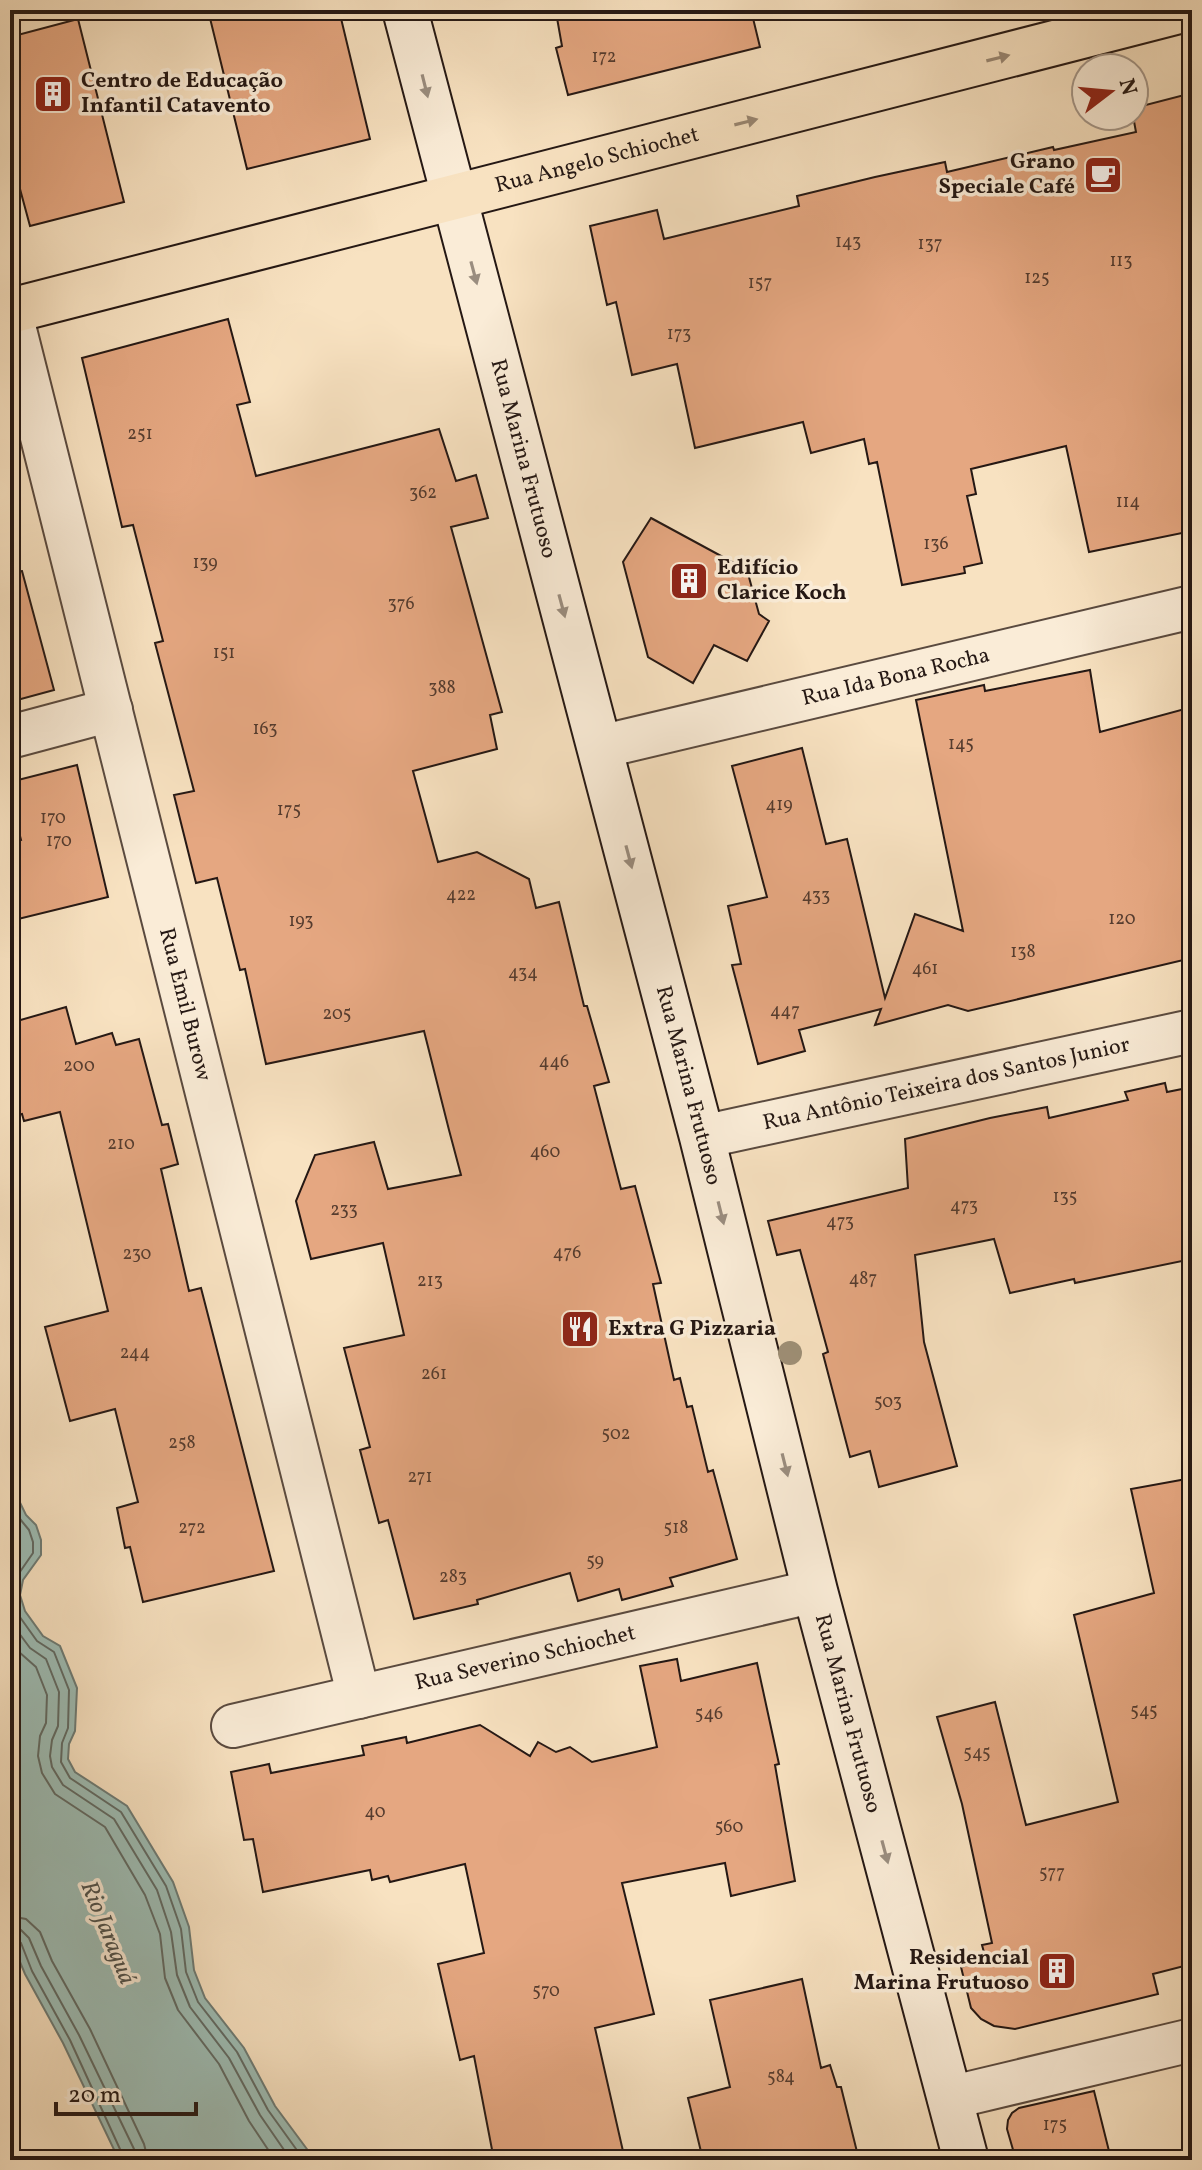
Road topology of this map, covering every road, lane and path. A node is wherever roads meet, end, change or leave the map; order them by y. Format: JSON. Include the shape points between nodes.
{"nodes":[{"id":1,"x":405,"y":10,"type":"edge"},
{"id":2,"x":1183,"y":10,"type":"edge"},
{"id":3,"x":454,"y":198,"type":"junction"},
{"id":4,"x":10,"y":311,"type":"edge"},
{"id":5,"x":1192,"y":607,"type":"edge"},
{"id":6,"x":111,"y":710,"type":"junction"},
{"id":7,"x":10,"y":737,"type":"edge"},
{"id":8,"x":600,"y":747,"type":"junction"},
{"id":9,"x":1192,"y":1031,"type":"edge"},
{"id":10,"x":702,"y":1137,"type":"junction"},
{"id":11,"x":815,"y":1591,"type":"junction"},
{"id":12,"x":359,"y":1697,"type":"junction"},
{"id":13,"x":233,"y":1726,"type":"dead end"},
{"id":14,"x":1192,"y":2040,"type":"edge"},
{"id":15,"x":949,"y":2098,"type":"junction"},
{"id":16,"x":966,"y":2160,"type":"edge"}],
"edges":[{"from":1,"to":3,"type":"street","name":"Rua Marina Frutuoso","one_way":true},
{"from":3,"to":2,"type":"main road","name":"Rua Angelo Schiochet","one_way":true},
{"from":3,"to":4,"type":"main road","name":"Rua Angelo Schiochet"},
{"from":3,"to":8,"type":"street","name":"Rua Marina Frutuoso","one_way":true},
{"from":4,"to":6,"type":"street","name":"Rua Emil Burow"},
{"from":5,"to":8,"type":"street","name":"Rua Ida Bona Rocha"},
{"from":6,"to":7,"type":"street"},
{"from":6,"to":12,"type":"street","name":"Rua Emil Burow"},
{"from":8,"to":10,"type":"street","name":"Rua Marina Frutuoso","one_way":true},
{"from":9,"to":10,"type":"street","name":"Rua Antônio Teixeira dos Santos Junior"},
{"from":10,"to":11,"type":"street","name":"Rua Marina Frutuoso","one_way":true},
{"from":11,"to":12,"type":"street","name":"Rua Severino Schiochet"},
{"from":11,"to":15,"type":"street","name":"Rua Marina Frutuoso","one_way":true},
{"from":12,"to":13,"type":"street","name":"Rua Severino Schiochet"},
{"from":14,"to":15,"type":"street"},
{"from":15,"to":16,"type":"street","name":"Rua Marina Frutuoso"}]}
